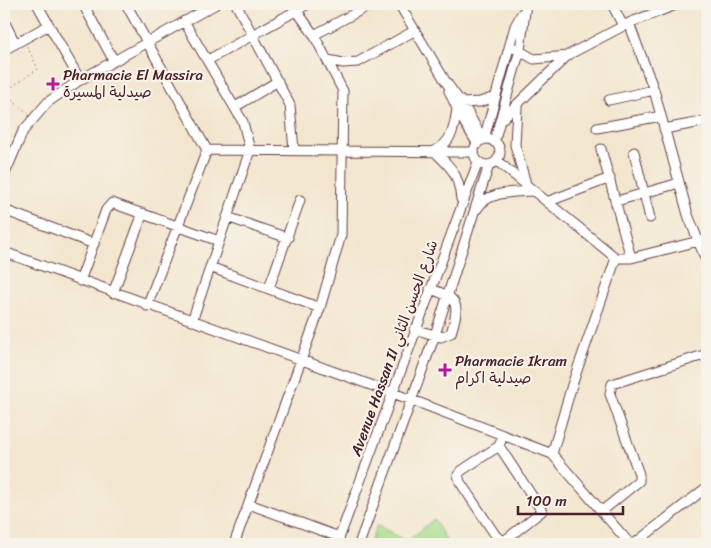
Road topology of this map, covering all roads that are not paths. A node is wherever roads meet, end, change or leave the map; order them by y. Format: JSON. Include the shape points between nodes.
{"nodes":[{"id":1,"x":83,"y":4,"type":"edge"},
{"id":2,"x":126,"y":4,"type":"edge"},
{"id":3,"x":216,"y":4,"type":"edge"},
{"id":4,"x":236,"y":4,"type":"edge"},
{"id":5,"x":306,"y":4,"type":"edge"},
{"id":6,"x":372,"y":4,"type":"edge"},
{"id":7,"x":399,"y":4,"type":"edge"},
{"id":8,"x":612,"y":4,"type":"edge"},
{"id":9,"x":678,"y":4,"type":"edge"},
{"id":10,"x":39,"y":5,"type":"edge"},
{"id":11,"x":526,"y":6,"type":"edge"},
{"id":12,"x":199,"y":8,"type":"edge"},
{"id":13,"x":297,"y":11,"type":"junction"},
{"id":14,"x":4,"y":21,"type":"edge"},
{"id":15,"x":184,"y":21,"type":"junction"},
{"id":16,"x":49,"y":25,"type":"junction"},
{"id":17,"x":626,"y":25,"type":"junction"},
{"id":18,"x":414,"y":31,"type":"junction"},
{"id":19,"x":253,"y":35,"type":"junction"},
{"id":20,"x":314,"y":35,"type":"junction"},
{"id":21,"x":19,"y":41,"type":"junction"},
{"id":22,"x":147,"y":42,"type":"junction"},
{"id":23,"x":510,"y":47,"type":"junction"},
{"id":24,"x":4,"y":50,"type":"edge"},
{"id":25,"x":520,"y":50,"type":"junction"},
{"id":26,"x":568,"y":56,"type":"junction"},
{"id":27,"x":208,"y":60,"type":"junction"},
{"id":28,"x":328,"y":60,"type":"junction"},
{"id":29,"x":114,"y":61,"type":"junction"},
{"id":30,"x":80,"y":80,"type":"junction"},
{"id":31,"x":278,"y":82,"type":"junction"},
{"id":32,"x":446,"y":82,"type":"junction"},
{"id":33,"x":654,"y":90,"type":"junction"},
{"id":34,"x":495,"y":96,"type":"junction"},
{"id":35,"x":459,"y":98,"type":"junction"},
{"id":36,"x":609,"y":100,"type":"dead end"},
{"id":37,"x":235,"y":106,"type":"junction"},
{"id":38,"x":517,"y":107,"type":"junction"},
{"id":39,"x":456,"y":108,"type":"junction"},
{"id":40,"x":661,"y":116,"type":"junction"},
{"id":41,"x":501,"y":120,"type":"junction"},
{"id":42,"x":707,"y":121,"type":"edge"},
{"id":43,"x":597,"y":128,"type":"dead end"},
{"id":44,"x":664,"y":129,"type":"junction"},
{"id":45,"x":494,"y":142,"type":"junction"},
{"id":46,"x":479,"y":143,"type":"junction"},
{"id":47,"x":602,"y":149,"type":"dead end"},
{"id":48,"x":207,"y":150,"type":"junction"},
{"id":49,"x":250,"y":150,"type":"junction"},
{"id":50,"x":294,"y":150,"type":"junction"},
{"id":51,"x":342,"y":151,"type":"junction"},
{"id":52,"x":432,"y":151,"type":"junction"},
{"id":53,"x":634,"y":152,"type":"dead end"},
{"id":54,"x":7,"y":158,"type":"edge"},
{"id":55,"x":478,"y":162,"type":"junction"},
{"id":56,"x":493,"y":163,"type":"junction"},
{"id":57,"x":4,"y":176,"type":"edge"},
{"id":58,"x":610,"y":178,"type":"junction"},
{"id":59,"x":679,"y":183,"type":"junction"},
{"id":60,"x":530,"y":188,"type":"junction"},
{"id":61,"x":644,"y":194,"type":"junction"},
{"id":62,"x":300,"y":200,"type":"dead end"},
{"id":63,"x":461,"y":201,"type":"junction"},
{"id":64,"x":617,"y":201,"type":"junction"},
{"id":65,"x":547,"y":202,"type":"junction"},
{"id":66,"x":4,"y":210,"type":"edge"},
{"id":67,"x":475,"y":211,"type":"junction"},
{"id":68,"x":143,"y":213,"type":"junction"},
{"id":69,"x":227,"y":217,"type":"junction"},
{"id":70,"x":650,"y":218,"type":"dead end"},
{"id":71,"x":178,"y":226,"type":"junction"},
{"id":72,"x":288,"y":238,"type":"junction"},
{"id":73,"x":703,"y":240,"type":"edge"},
{"id":74,"x":219,"y":241,"type":"junction"},
{"id":75,"x":94,"y":244,"type":"junction"},
{"id":76,"x":4,"y":252,"type":"edge"},
{"id":77,"x":616,"y":258,"type":"junction"},
{"id":78,"x":631,"y":258,"type":"junction"},
{"id":79,"x":707,"y":263,"type":"edge"},
{"id":80,"x":210,"y":267,"type":"junction"},
{"id":81,"x":80,"y":281,"type":"junction"},
{"id":82,"x":270,"y":288,"type":"junction"},
{"id":83,"x":430,"y":289,"type":"junction"},
{"id":84,"x":113,"y":293,"type":"junction"},
{"id":85,"x":448,"y":295,"type":"junction"},
{"id":86,"x":147,"y":306,"type":"junction"},
{"id":87,"x":320,"y":308,"type":"junction"},
{"id":88,"x":192,"y":321,"type":"junction"},
{"id":89,"x":414,"y":329,"type":"junction"},
{"id":90,"x":435,"y":335,"type":"junction"},
{"id":91,"x":707,"y":354,"type":"edge"},
{"id":92,"x":300,"y":360,"type":"junction"},
{"id":93,"x":393,"y":393,"type":"junction"},
{"id":94,"x":412,"y":400,"type":"junction"},
{"id":95,"x":503,"y":435,"type":"junction"},
{"id":96,"x":498,"y":446,"type":"junction"},
{"id":97,"x":552,"y":454,"type":"junction"},
{"id":98,"x":707,"y":487,"type":"edge"},
{"id":99,"x":249,"y":504,"type":"junction"},
{"id":100,"x":602,"y":512,"type":"junction"},
{"id":101,"x":338,"y":541,"type":"edge"},
{"id":102,"x":234,"y":544,"type":"edge"},
{"id":103,"x":359,"y":544,"type":"edge"},
{"id":104,"x":630,"y":544,"type":"edge"},
{"id":105,"x":634,"y":544,"type":"edge"}],
"edges":[{"from":1,"to":29,"type":"street"},
{"from":2,"to":22,"type":"street"},
{"from":3,"to":12,"type":"street"},
{"from":4,"to":19,"type":"street"},
{"from":5,"to":13,"type":"street"},
{"from":6,"to":20,"type":"street"},
{"from":7,"to":18,"type":"street"},
{"from":8,"to":17,"type":"street"},
{"from":9,"to":17,"type":"street"},
{"from":10,"to":16,"type":"street"},
{"from":11,"to":23,"type":"street","via":[[515,26]]},
{"from":11,"to":25,"type":"street"},
{"from":12,"to":15,"type":"street"},
{"from":13,"to":19,"type":"street"},
{"from":13,"to":20,"type":"street"},
{"from":14,"to":21,"type":"street"},
{"from":15,"to":22,"type":"street"},
{"from":15,"to":27,"type":"street"},
{"from":16,"to":21,"type":"street"},
{"from":16,"to":30,"type":"street"},
{"from":17,"to":26,"type":"street"},
{"from":17,"to":33,"type":"street"},
{"from":18,"to":28,"type":"street","via":[[358,62]]},
{"from":18,"to":32,"type":"street"},
{"from":19,"to":27,"type":"street"},
{"from":19,"to":31,"type":"street"},
{"from":20,"to":28,"type":"street"},
{"from":21,"to":24,"type":"street"},
{"from":22,"to":29,"type":"street"},
{"from":22,"to":48,"type":"street"},
{"from":23,"to":25,"type":"street"},
{"from":23,"to":34,"type":"street"},
{"from":25,"to":26,"type":"street","via":[[534,59]]},
{"from":25,"to":41,"type":"street"},
{"from":26,"to":38,"type":"street"},
{"from":27,"to":37,"type":"street"},
{"from":28,"to":51,"type":"street","via":[[345,99]]},
{"from":29,"to":30,"type":"street"},
{"from":30,"to":54,"type":"street","via":[[48,102],[33,117]]},
{"from":31,"to":37,"type":"street"},
{"from":31,"to":50,"type":"street","via":[[292,114]]},
{"from":32,"to":35,"type":"street"},
{"from":32,"to":39,"type":"street"},
{"from":33,"to":36,"type":"street"},
{"from":33,"to":40,"type":"street"},
{"from":34,"to":35,"type":"street","via":[[469,103],[462,103]]},
{"from":34,"to":46,"type":"street"},
{"from":35,"to":46,"type":"street"},
{"from":37,"to":49,"type":"street","via":[[247,131]]},
{"from":38,"to":41,"type":"street"},
{"from":38,"to":60,"type":"street","via":[[516,145]]},
{"from":39,"to":46,"type":"street"},
{"from":39,"to":52,"type":"street","via":[[450,137]]},
{"from":40,"to":43,"type":"street"},
{"from":40,"to":44,"type":"street"},
{"from":41,"to":45,"type":"street"},
{"from":42,"to":44,"type":"street"},
{"from":44,"to":59,"type":"street"},
{"from":45,"to":46,"type":"street"},
{"from":45,"to":56,"type":"street","via":[[500,152]]},
{"from":46,"to":52,"type":"street"},
{"from":46,"to":55,"type":"street"},
{"from":47,"to":58,"type":"street"},
{"from":48,"to":49,"type":"street"},
{"from":48,"to":71,"type":"street"},
{"from":49,"to":50,"type":"street"},
{"from":49,"to":69,"type":"street"},
{"from":50,"to":51,"type":"street"},
{"from":51,"to":52,"type":"street"},
{"from":51,"to":87,"type":"street","via":[[341,235]]},
{"from":52,"to":63,"type":"street","via":[[453,169],[460,184]]},
{"from":53,"to":61,"type":"street"},
{"from":54,"to":57,"type":"street"},
{"from":55,"to":56,"type":"street"},
{"from":55,"to":63,"type":"street","name":"Avenue Hassan II شارع الحسن الثاني"},
{"from":56,"to":60,"type":"street"},
{"from":56,"to":67,"type":"street","name":"Avenue Hassan II شارع الحسن الثاني"},
{"from":58,"to":64,"type":"street"},
{"from":58,"to":65,"type":"street"},
{"from":59,"to":61,"type":"street"},
{"from":59,"to":73,"type":"street","via":[[688,215]]},
{"from":60,"to":65,"type":"street"},
{"from":60,"to":67,"type":"street","via":[[494,196]]},
{"from":61,"to":64,"type":"street"},
{"from":61,"to":70,"type":"street"},
{"from":62,"to":72,"type":"street"},
{"from":63,"to":83,"type":"street","name":"Avenue Hassan II شارع الحسن الثاني"},
{"from":64,"to":78,"type":"street"},
{"from":65,"to":77,"type":"street"},
{"from":66,"to":75,"type":"street"},
{"from":67,"to":85,"type":"street","name":"Avenue Hassan II شارع الحسن الثاني"},
{"from":68,"to":71,"type":"street"},
{"from":68,"to":75,"type":"street","via":[[115,203],[110,205]]},
{"from":68,"to":84,"type":"street"},
{"from":69,"to":72,"type":"street"},
{"from":69,"to":74,"type":"street"},
{"from":71,"to":74,"type":"street"},
{"from":71,"to":86,"type":"street"},
{"from":72,"to":82,"type":"street"},
{"from":73,"to":78,"type":"street"},
{"from":73,"to":79,"type":"street"},
{"from":74,"to":80,"type":"street"},
{"from":75,"to":81,"type":"street"},
{"from":76,"to":81,"type":"street"},
{"from":77,"to":78,"type":"street"},
{"from":77,"to":97,"type":"street"},
{"from":80,"to":82,"type":"street"},
{"from":80,"to":88,"type":"street"},
{"from":81,"to":84,"type":"street"},
{"from":82,"to":87,"type":"street"},
{"from":83,"to":85,"type":"street"},
{"from":83,"to":89,"type":"street","name":"Avenue Hassan II شارع الحسن الثاني"},
{"from":84,"to":86,"type":"street"},
{"from":85,"to":90,"type":"street","name":"Avenue Hassan II شارع الحسن الثاني"},
{"from":85,"to":90,"type":"street","via":[[457,310],[451,332],[445,337]]},
{"from":86,"to":88,"type":"street"},
{"from":87,"to":92,"type":"street"},
{"from":88,"to":92,"type":"street"},
{"from":89,"to":90,"type":"street"},
{"from":89,"to":93,"type":"street","name":"Avenue Hassan II شارع الحسن الثاني"},
{"from":90,"to":94,"type":"street","name":"Avenue Hassan II شارع الحسن الثاني"},
{"from":91,"to":100,"type":"street","via":[[612,384],[610,394],[639,481]]},
{"from":92,"to":93,"type":"street"},
{"from":92,"to":99,"type":"street"},
{"from":93,"to":94,"type":"street"},
{"from":93,"to":101,"type":"street","name":"Avenue Hassan II شارع الحسن الثاني"},
{"from":94,"to":95,"type":"street"},
{"from":94,"to":103,"type":"street","name":"Avenue Hassan II شارع الحسن الثاني"},
{"from":95,"to":96,"type":"street"},
{"from":95,"to":97,"type":"street"},
{"from":96,"to":96,"type":"street","via":[[542,511],[504,541],[496,536],[458,478],[461,471]]},
{"from":97,"to":100,"type":"street"},
{"from":98,"to":105,"type":"street"},
{"from":99,"to":101,"type":"street"},
{"from":99,"to":102,"type":"street"},
{"from":100,"to":104,"type":"street"}]}
